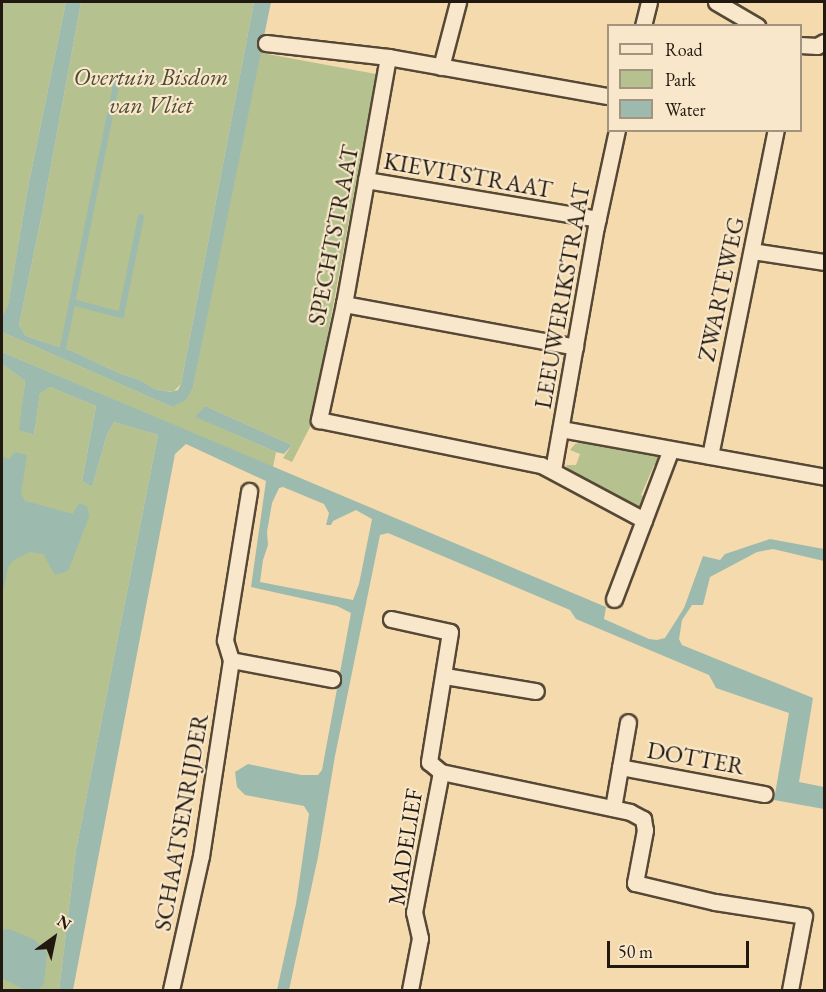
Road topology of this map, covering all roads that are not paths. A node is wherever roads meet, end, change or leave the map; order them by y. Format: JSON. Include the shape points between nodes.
{"nodes":[{"id":1,"x":458,"y":2,"type":"edge"},
{"id":2,"x":649,"y":2,"type":"edge"},
{"id":3,"x":716,"y":2,"type":"edge"},
{"id":4,"x":644,"y":24,"type":"edge"},
{"id":5,"x":754,"y":24,"type":"edge"},
{"id":6,"x":825,"y":42,"type":"edge"},
{"id":7,"x":266,"y":43,"type":"dead end"},
{"id":8,"x":802,"y":45,"type":"edge"},
{"id":9,"x":388,"y":57,"type":"junction"},
{"id":10,"x":441,"y":66,"type":"junction"},
{"id":11,"x":607,"y":96,"type":"edge"},
{"id":12,"x":616,"y":132,"type":"edge"},
{"id":13,"x":776,"y":132,"type":"edge"},
{"id":14,"x":366,"y":180,"type":"junction"},
{"id":15,"x":598,"y":219,"type":"junction"},
{"id":16,"x":752,"y":251,"type":"junction"},
{"id":17,"x":825,"y":262,"type":"edge"},
{"id":18,"x":344,"y":304,"type":"junction"},
{"id":19,"x":575,"y":347,"type":"junction"},
{"id":20,"x":561,"y":429,"type":"junction"},
{"id":21,"x":671,"y":449,"type":"junction"},
{"id":22,"x":710,"y":456,"type":"junction"},
{"id":23,"x":553,"y":470,"type":"junction"},
{"id":24,"x":825,"y":477,"type":"edge"},
{"id":25,"x":249,"y":491,"type":"dead end"},
{"id":26,"x":644,"y":520,"type":"junction"},
{"id":27,"x":614,"y":599,"type":"dead end"},
{"id":28,"x":391,"y":620,"type":"dead end"},
{"id":29,"x":231,"y":660,"type":"junction"},
{"id":30,"x":445,"y":676,"type":"junction"},
{"id":31,"x":332,"y":679,"type":"dead end"},
{"id":32,"x":536,"y":691,"type":"dead end"},
{"id":33,"x":628,"y":722,"type":"dead end"},
{"id":34,"x":620,"y":767,"type":"junction"},
{"id":35,"x":441,"y":772,"type":"junction"},
{"id":36,"x":764,"y":794,"type":"dead end"},
{"id":37,"x":614,"y":808,"type":"junction"},
{"id":38,"x":171,"y":990,"type":"edge"},
{"id":39,"x":410,"y":990,"type":"edge"},
{"id":40,"x":790,"y":990,"type":"edge"}],
"edges":[{"from":1,"to":10,"type":"street"},
{"from":2,"to":4,"type":"street"},
{"from":3,"to":5,"type":"street"},
{"from":6,"to":8,"type":"street","via":[[818,46]]},
{"from":7,"to":9,"type":"street"},
{"from":9,"to":10,"type":"street"},
{"from":9,"to":14,"type":"street","name":"SPECHTSTRAAT"},
{"from":10,"to":11,"type":"street"},
{"from":12,"to":15,"type":"street","name":"LEEUWERIKSTRAAT"},
{"from":13,"to":16,"type":"street","name":"ZWARTEWEG"},
{"from":14,"to":15,"type":"street","name":"KIEVITSTRAAT"},
{"from":14,"to":18,"type":"street","name":"SPECHTSTRAAT"},
{"from":15,"to":19,"type":"street","name":"LEEUWERIKSTRAAT"},
{"from":16,"to":17,"type":"street"},
{"from":16,"to":22,"type":"street","name":"ZWARTEWEG"},
{"from":18,"to":19,"type":"street"},
{"from":18,"to":23,"type":"street","name":"SPECHTSTRAAT","via":[[319,420]]},
{"from":19,"to":20,"type":"street","name":"LEEUWERIKSTRAAT"},
{"from":20,"to":21,"type":"street"},
{"from":20,"to":23,"type":"street","name":"LEEUWERIKSTRAAT"},
{"from":21,"to":22,"type":"street"},
{"from":21,"to":26,"type":"street"},
{"from":22,"to":24,"type":"street"},
{"from":23,"to":26,"type":"street"},
{"from":25,"to":29,"type":"street","name":"SCHAATSENRIJDER","via":[[225,640]]},
{"from":26,"to":27,"type":"street"},
{"from":28,"to":30,"type":"street","name":"MADELIEF","via":[[450,632]]},
{"from":29,"to":31,"type":"street"},
{"from":29,"to":38,"type":"street","name":"SCHAATSENRIJDER","via":[[201,856]]},
{"from":30,"to":32,"type":"street"},
{"from":30,"to":35,"type":"street","name":"MADELIEF","via":[[429,762]]},
{"from":33,"to":34,"type":"street"},
{"from":34,"to":36,"type":"street","name":"DOTTER"},
{"from":34,"to":37,"type":"street"},
{"from":35,"to":37,"type":"street"},
{"from":35,"to":39,"type":"street","name":"MADELIEF","via":[[414,912],[420,938]]},
{"from":37,"to":40,"type":"street","via":[[643,819],[645,830],[635,883],[716,902],[804,916]]}]}
